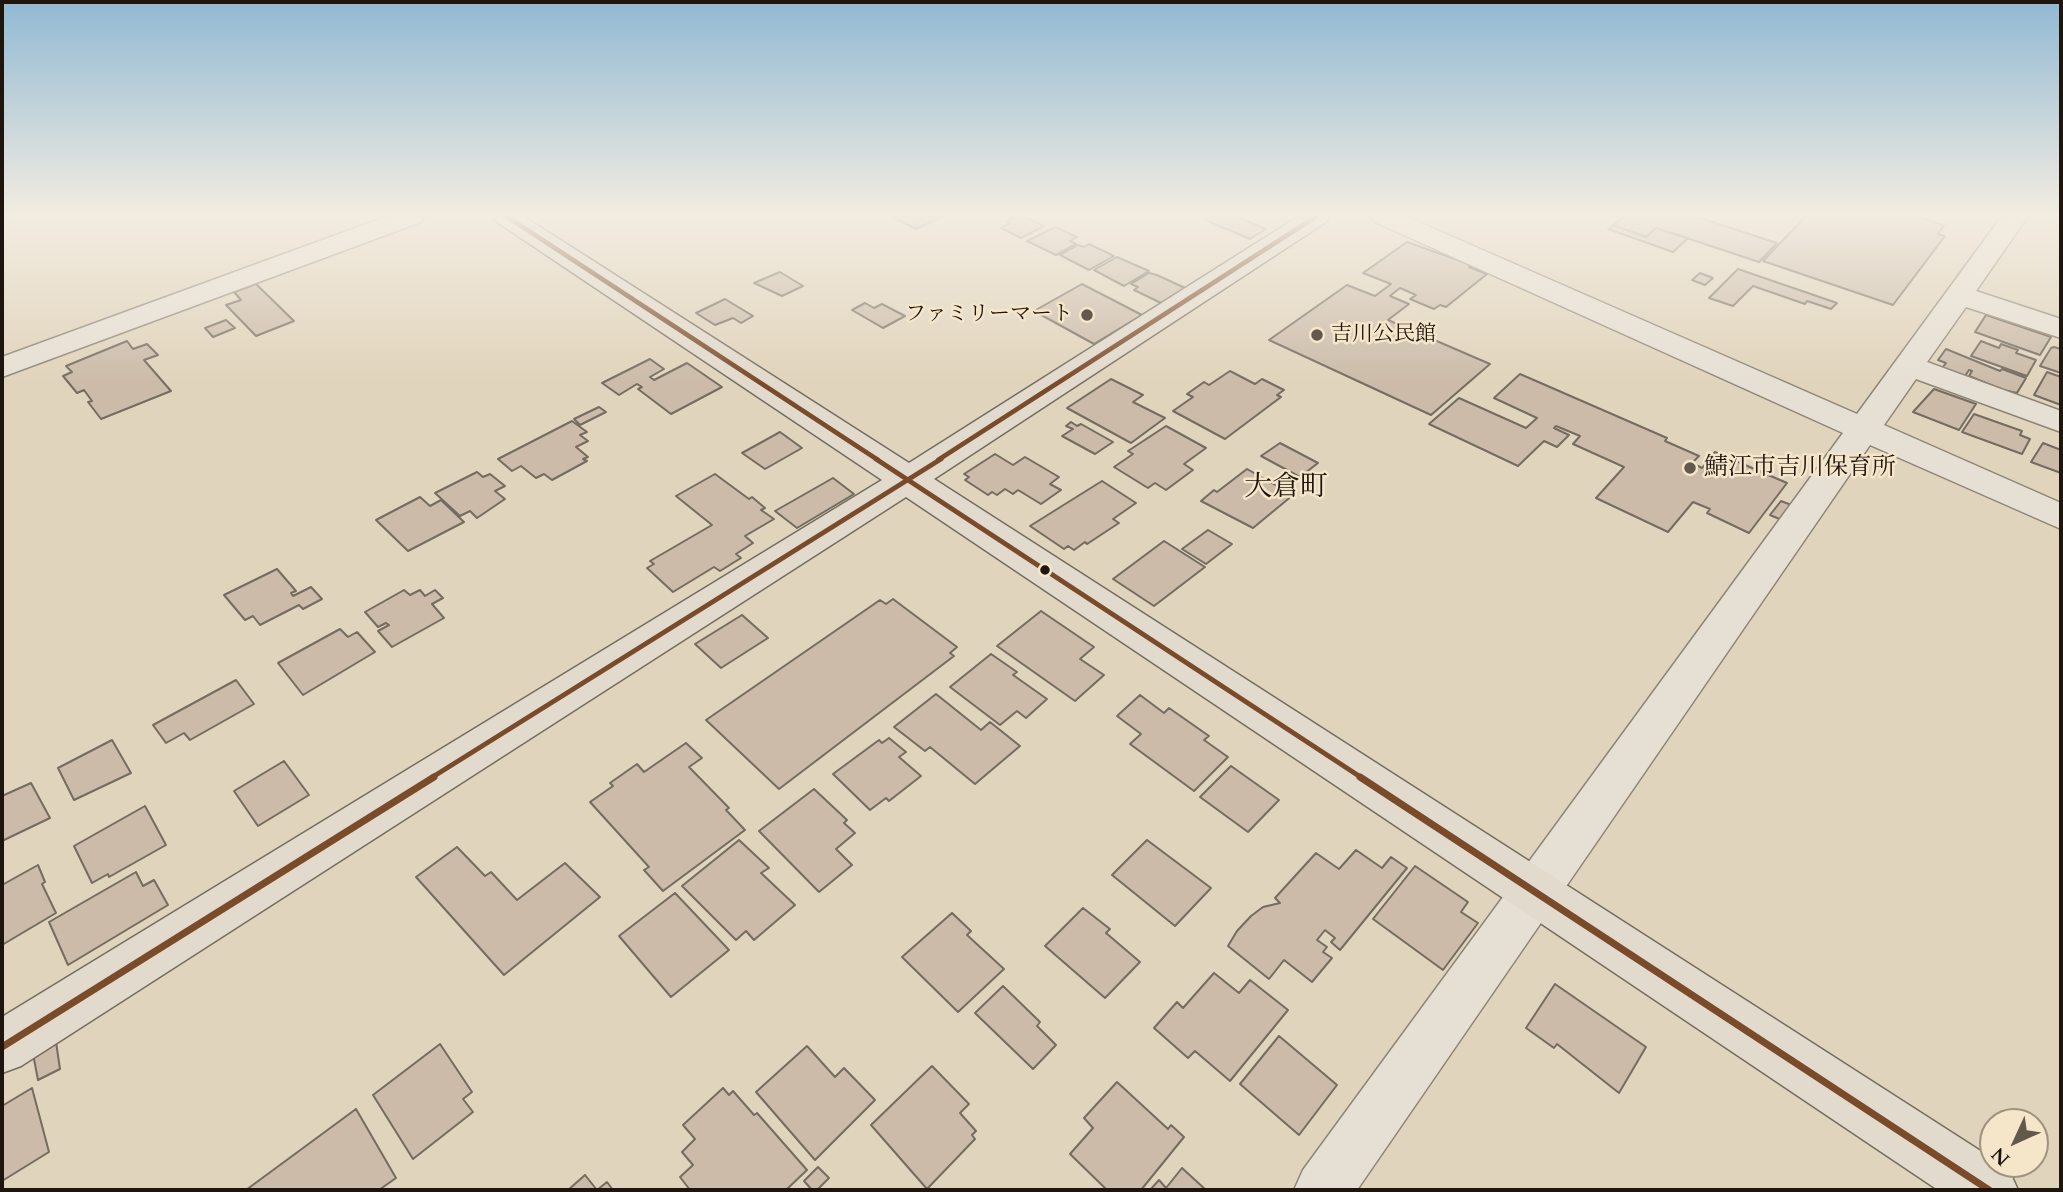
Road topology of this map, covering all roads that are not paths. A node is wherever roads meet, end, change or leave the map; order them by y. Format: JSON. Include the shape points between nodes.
{"nodes":[{"id":1,"x":262,"y":272,"type":"edge"},
{"id":2,"x":590,"y":272,"type":"edge"},
{"id":3,"x":1231,"y":272,"type":"edge"},
{"id":4,"x":1515,"y":272,"type":"edge"},
{"id":5,"x":1542,"y":272,"type":"edge"},
{"id":6,"x":1976,"y":272,"type":"edge"},
{"id":7,"x":1959,"y":295,"type":"junction"},
{"id":8,"x":2061,"y":329,"type":"edge"},
{"id":9,"x":1908,"y":366,"type":"junction"},
{"id":10,"x":2,"y":368,"type":"edge"},
{"id":11,"x":1868,"y":422,"type":"junction"},
{"id":12,"x":2061,"y":422,"type":"edge"},
{"id":13,"x":908,"y":481,"type":"junction"},
{"id":14,"x":2061,"y":494,"type":"edge"},
{"id":15,"x":2061,"y":517,"type":"edge"},
{"id":16,"x":1535,"y":890,"type":"junction"},
{"id":17,"x":2,"y":1047,"type":"edge"},
{"id":18,"x":1323,"y":1190,"type":"edge"},
{"id":19,"x":1989,"y":1190,"type":"edge"}],
"edges":[{"from":1,"to":10,"type":"street"},
{"from":2,"to":13,"type":"main road"},
{"from":3,"to":13,"type":"main road"},
{"from":4,"to":11,"type":"street"},
{"from":5,"to":11,"type":"street"},
{"from":6,"to":7,"type":"street"},
{"from":7,"to":8,"type":"street"},
{"from":7,"to":9,"type":"street"},
{"from":9,"to":11,"type":"street"},
{"from":9,"to":12,"type":"street"},
{"from":11,"to":14,"type":"street"},
{"from":11,"to":15,"type":"street"},
{"from":11,"to":16,"type":"street"},
{"from":13,"to":16,"type":"main road"},
{"from":13,"to":17,"type":"main road"},
{"from":16,"to":18,"type":"street"},
{"from":16,"to":19,"type":"main road"}]}
